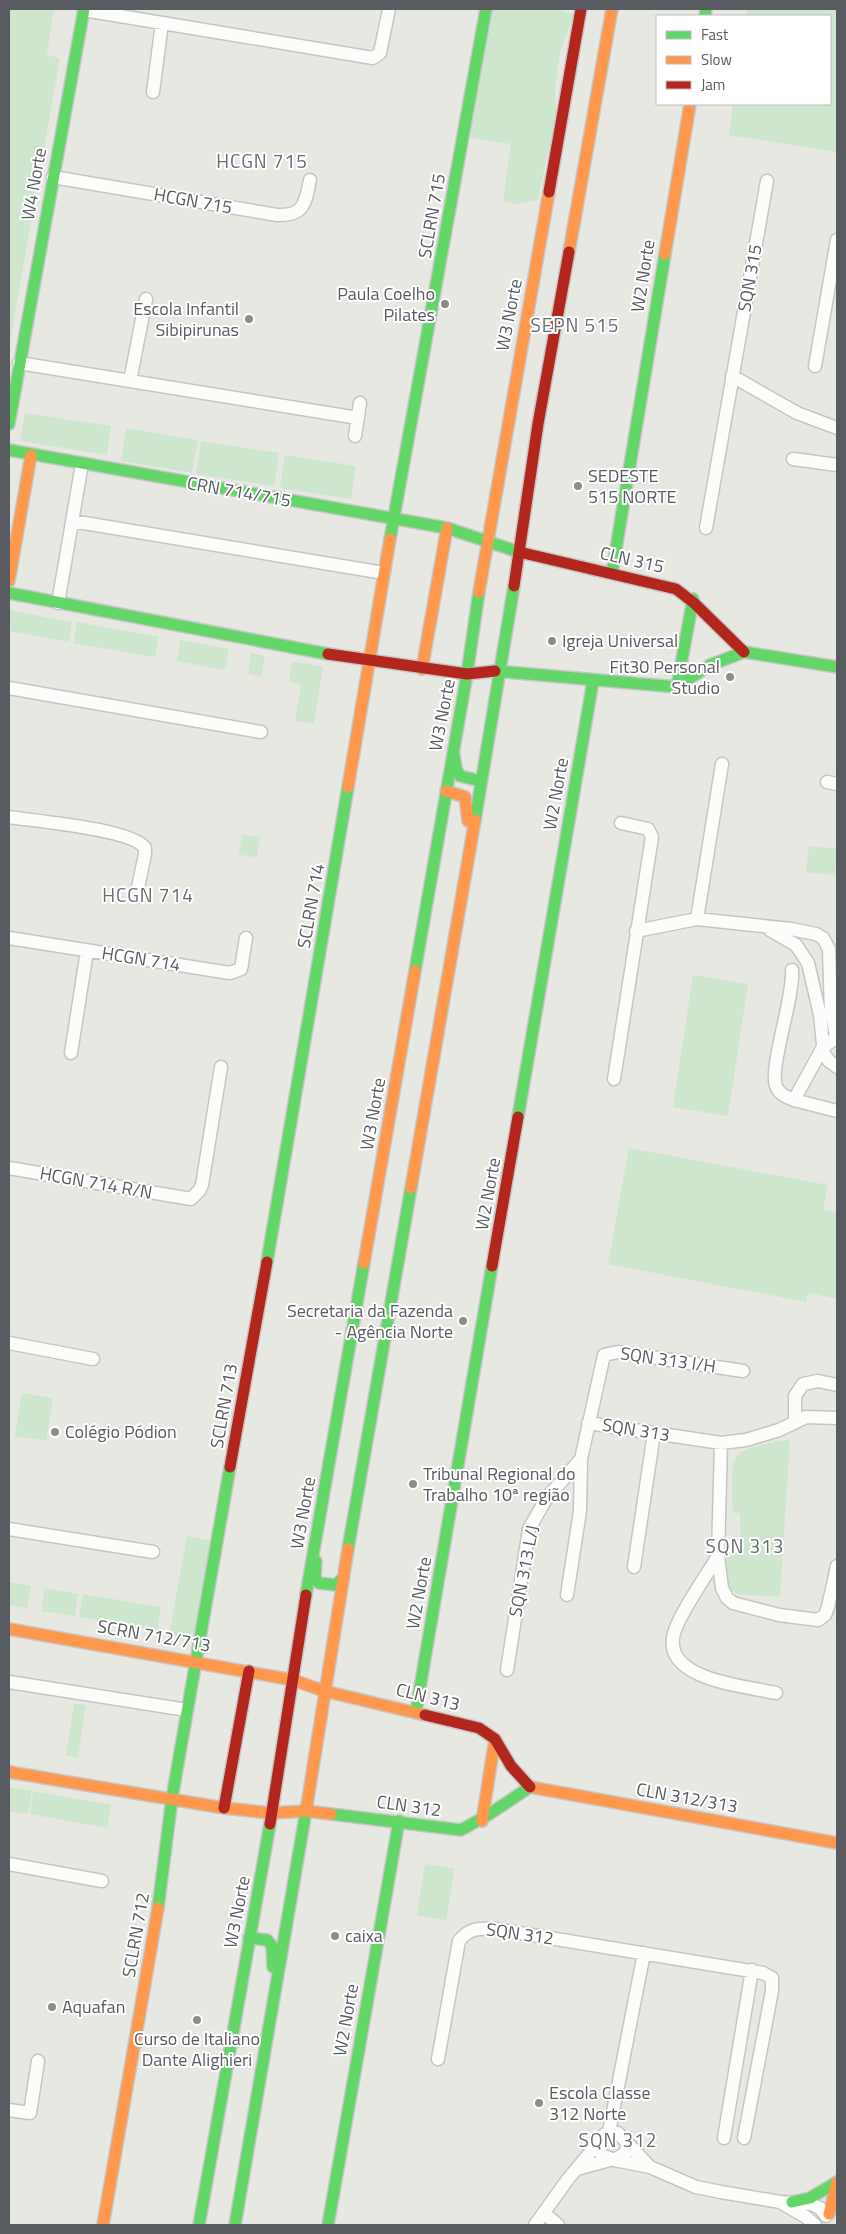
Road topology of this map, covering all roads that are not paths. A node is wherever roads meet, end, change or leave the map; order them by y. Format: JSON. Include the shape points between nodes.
{"nodes":[{"id":1,"x":389,"y":9,"type":"edge"},
{"id":2,"x":486,"y":9,"type":"edge"},
{"id":3,"x":581,"y":9,"type":"edge"},
{"id":4,"x":612,"y":9,"type":"edge"},
{"id":5,"x":84,"y":10,"type":"edge"},
{"id":6,"x":162,"y":23,"type":"junction"},
{"id":7,"x":153,"y":92,"type":"dead end"},
{"id":8,"x":690,"y":105,"type":"edge"},
{"id":9,"x":54,"y":177,"type":"junction"},
{"id":10,"x":310,"y":180,"type":"dead end"},
{"id":11,"x":768,"y":181,"type":"dead end"},
{"id":12,"x":837,"y":240,"type":"edge"},
{"id":13,"x":146,"y":299,"type":"dead end"},
{"id":14,"x":19,"y":362,"type":"junction"},
{"id":15,"x":815,"y":366,"type":"dead end"},
{"id":16,"x":732,"y":376,"type":"junction"},
{"id":17,"x":130,"y":381,"type":"junction"},
{"id":18,"x":515,"y":381,"type":"junction"},
{"id":19,"x":360,"y":403,"type":"dead end"},
{"id":20,"x":358,"y":418,"type":"junction"},
{"id":21,"x":9,"y":424,"type":"edge"},
{"id":22,"x":538,"y":424,"type":"junction"},
{"id":23,"x":837,"y":428,"type":"edge"},
{"id":24,"x":355,"y":436,"type":"dead end"},
{"id":25,"x":516,"y":439,"type":"junction"},
{"id":26,"x":9,"y":450,"type":"edge"},
{"id":27,"x":32,"y":455,"type":"junction"},
{"id":28,"x":793,"y":459,"type":"dead end"},
{"id":29,"x":82,"y":464,"type":"junction"},
{"id":30,"x":837,"y":466,"type":"edge"},
{"id":31,"x":529,"y":494,"type":"junction"},
{"id":32,"x":396,"y":518,"type":"junction"},
{"id":33,"x":72,"y":521,"type":"junction"},
{"id":34,"x":447,"y":528,"type":"junction"},
{"id":35,"x":706,"y":528,"type":"dead end"},
{"id":36,"x":489,"y":541,"type":"junction"},
{"id":37,"x":520,"y":552,"type":"junction"},
{"id":38,"x":612,"y":573,"type":"junction"},
{"id":39,"x":384,"y":574,"type":"junction"},
{"id":40,"x":9,"y":581,"type":"edge"},
{"id":41,"x":9,"y":593,"type":"edge"},
{"id":42,"x":693,"y":599,"type":"junction"},
{"id":43,"x":58,"y":603,"type":"junction"},
{"id":44,"x":744,"y":652,"type":"junction"},
{"id":45,"x":371,"y":660,"type":"junction"},
{"id":46,"x":837,"y":667,"type":"edge"},
{"id":47,"x":422,"y":669,"type":"junction"},
{"id":48,"x":501,"y":670,"type":"junction"},
{"id":49,"x":468,"y":674,"type":"junction"},
{"id":50,"x":593,"y":681,"type":"junction"},
{"id":51,"x":678,"y":687,"type":"junction"},
{"id":52,"x":9,"y":688,"type":"edge"},
{"id":53,"x":261,"y":732,"type":"dead end"},
{"id":54,"x":453,"y":749,"type":"junction"},
{"id":55,"x":722,"y":764,"type":"dead end"},
{"id":56,"x":481,"y":781,"type":"junction"},
{"id":57,"x":446,"y":791,"type":"junction"},
{"id":58,"x":9,"y":816,"type":"edge"},
{"id":59,"x":621,"y":823,"type":"dead end"},
{"id":60,"x":469,"y":850,"type":"junction"},
{"id":61,"x":136,"y":897,"type":"dead end"},
{"id":62,"x":697,"y":920,"type":"junction"},
{"id":63,"x":762,"y":926,"type":"junction"},
{"id":64,"x":636,"y":932,"type":"junction"},
{"id":65,"x":806,"y":932,"type":"junction"},
{"id":66,"x":9,"y":938,"type":"edge"},
{"id":67,"x":246,"y":938,"type":"dead end"},
{"id":68,"x":796,"y":945,"type":"junction"},
{"id":69,"x":86,"y":951,"type":"junction"},
{"id":70,"x":792,"y":970,"type":"dead end"},
{"id":71,"x":826,"y":1014,"type":"junction"},
{"id":72,"x":837,"y":1039,"type":"edge"},
{"id":73,"x":823,"y":1047,"type":"junction"},
{"id":74,"x":71,"y":1053,"type":"dead end"},
{"id":75,"x":834,"y":1061,"type":"edge"},
{"id":76,"x":221,"y":1067,"type":"dead end"},
{"id":77,"x":810,"y":1073,"type":"junction"},
{"id":78,"x":614,"y":1079,"type":"dead end"},
{"id":79,"x":794,"y":1100,"type":"junction"},
{"id":80,"x":837,"y":1110,"type":"edge"},
{"id":81,"x":286,"y":1157,"type":"joint"},
{"id":82,"x":9,"y":1168,"type":"edge"},
{"id":83,"x":9,"y":1343,"type":"edge"},
{"id":84,"x":93,"y":1359,"type":"dead end"},
{"id":85,"x":743,"y":1371,"type":"dead end"},
{"id":86,"x":837,"y":1385,"type":"edge"},
{"id":87,"x":837,"y":1418,"type":"edge"},
{"id":88,"x":795,"y":1420,"type":"junction"},
{"id":89,"x":588,"y":1423,"type":"junction"},
{"id":90,"x":654,"y":1433,"type":"junction"},
{"id":91,"x":721,"y":1443,"type":"junction"},
{"id":92,"x":581,"y":1459,"type":"junction"},
{"id":93,"x":9,"y":1529,"type":"edge"},
{"id":94,"x":318,"y":1532,"type":"junction"},
{"id":95,"x":153,"y":1552,"type":"dead end"},
{"id":96,"x":718,"y":1556,"type":"junction"},
{"id":97,"x":837,"y":1566,"type":"edge"},
{"id":98,"x":634,"y":1567,"type":"dead end"},
{"id":99,"x":342,"y":1578,"type":"junction"},
{"id":100,"x":567,"y":1595,"type":"dead end"},
{"id":101,"x":9,"y":1629,"type":"edge"},
{"id":102,"x":196,"y":1662,"type":"junction"},
{"id":103,"x":507,"y":1670,"type":"dead end"},
{"id":104,"x":249,"y":1671,"type":"junction"},
{"id":105,"x":292,"y":1680,"type":"junction"},
{"id":106,"x":9,"y":1682,"type":"edge"},
{"id":107,"x":324,"y":1691,"type":"junction"},
{"id":108,"x":776,"y":1693,"type":"dead end"},
{"id":109,"x":186,"y":1710,"type":"junction"},
{"id":110,"x":416,"y":1712,"type":"junction"},
{"id":111,"x":495,"y":1740,"type":"junction"},
{"id":112,"x":9,"y":1772,"type":"edge"},
{"id":113,"x":530,"y":1787,"type":"junction"},
{"id":114,"x":172,"y":1798,"type":"junction"},
{"id":115,"x":224,"y":1808,"type":"junction"},
{"id":116,"x":306,"y":1811,"type":"junction"},
{"id":117,"x":271,"y":1813,"type":"junction"},
{"id":118,"x":399,"y":1821,"type":"junction"},
{"id":119,"x":482,"y":1821,"type":"junction"},
{"id":120,"x":837,"y":1843,"type":"edge"},
{"id":121,"x":9,"y":1864,"type":"edge"},
{"id":122,"x":102,"y":1881,"type":"dead end"},
{"id":123,"x":249,"y":1938,"type":"junction"},
{"id":124,"x":644,"y":1953,"type":"junction"},
{"id":125,"x":752,"y":1970,"type":"junction"},
{"id":126,"x":274,"y":1993,"type":"junction"},
{"id":127,"x":438,"y":2059,"type":"dead end"},
{"id":128,"x":38,"y":2061,"type":"dead end"},
{"id":129,"x":616,"y":2099,"type":"junction"},
{"id":130,"x":9,"y":2110,"type":"edge"},
{"id":131,"x":609,"y":2132,"type":"junction"},
{"id":132,"x":724,"y":2138,"type":"dead end"},
{"id":133,"x":744,"y":2138,"type":"dead end"},
{"id":134,"x":625,"y":2140,"type":"junction"},
{"id":135,"x":599,"y":2142,"type":"junction"},
{"id":136,"x":612,"y":2160,"type":"junction"},
{"id":137,"x":650,"y":2167,"type":"junction"},
{"id":138,"x":577,"y":2169,"type":"junction"},
{"id":139,"x":837,"y":2182,"type":"edge"},
{"id":140,"x":786,"y":2202,"type":"junction"},
{"id":141,"x":544,"y":2214,"type":"junction"},
{"id":142,"x":828,"y":2218,"type":"edge"},
{"id":143,"x":103,"y":2225,"type":"edge"},
{"id":144,"x":199,"y":2225,"type":"edge"},
{"id":145,"x":235,"y":2225,"type":"edge"},
{"id":146,"x":328,"y":2225,"type":"edge"},
{"id":147,"x":535,"y":2225,"type":"edge"},
{"id":148,"x":558,"y":2225,"type":"edge"},
{"id":149,"x":815,"y":2225,"type":"edge"}],
"edges":[{"from":1,"to":6,"type":"street","via":[[380,52],[373,58]]},
{"from":2,"to":32,"type":"street","name":"SCLRN 715"},
{"from":3,"to":18,"type":"street","name":"W3 Norte"},
{"from":4,"to":22,"type":"street"},
{"from":5,"to":6,"type":"street"},
{"from":5,"to":9,"type":"street","name":"W4 Norte"},
{"from":6,"to":7,"type":"street"},
{"from":8,"to":38,"type":"street","name":"W2 Norte"},
{"from":9,"to":10,"type":"street","name":"HCGN 715","via":[[277,216],[290,216],[300,210]]},
{"from":9,"to":14,"type":"street","name":"W4 Norte"},
{"from":11,"to":16,"type":"street","name":"SQN 315"},
{"from":12,"to":15,"type":"street"},
{"from":13,"to":17,"type":"street"},
{"from":14,"to":17,"type":"street"},
{"from":14,"to":21,"type":"street","name":"W4 Norte"},
{"from":16,"to":23,"type":"street","via":[[797,413]]},
{"from":16,"to":35,"type":"street","name":"SQN 315"},
{"from":17,"to":20,"type":"street"},
{"from":18,"to":22,"type":"street","via":[[515,417]]},
{"from":18,"to":25,"type":"street","name":"W3 Norte"},
{"from":19,"to":20,"type":"street"},
{"from":20,"to":24,"type":"street"},
{"from":22,"to":31,"type":"street"},
{"from":25,"to":31,"type":"street","via":[[528,446]]},
{"from":25,"to":36,"type":"street","name":"W3 Norte"},
{"from":26,"to":27,"type":"street","name":"CRN 714/715"},
{"from":27,"to":29,"type":"street","name":"CRN 714/715"},
{"from":27,"to":40,"type":"street"},
{"from":28,"to":30,"type":"street"},
{"from":29,"to":32,"type":"street","name":"CRN 714/715"},
{"from":29,"to":33,"type":"street"},
{"from":31,"to":37,"type":"street"},
{"from":32,"to":34,"type":"street","name":"CRN 714/715"},
{"from":32,"to":39,"type":"street"},
{"from":33,"to":39,"type":"street"},
{"from":33,"to":43,"type":"street"},
{"from":34,"to":36,"type":"street","name":"CRN 714/715"},
{"from":34,"to":47,"type":"street"},
{"from":36,"to":37,"type":"street","name":"CLN 315"},
{"from":36,"to":49,"type":"street","name":"W3 Norte","via":[[476,606]]},
{"from":37,"to":38,"type":"street","name":"CLN 315"},
{"from":37,"to":48,"type":"street"},
{"from":38,"to":42,"type":"street","name":"CLN 315","via":[[676,589]]},
{"from":39,"to":45,"type":"street"},
{"from":41,"to":43,"type":"street"},
{"from":42,"to":44,"type":"street","name":"CLN 315","via":[[722,633]]},
{"from":42,"to":51,"type":"street"},
{"from":43,"to":45,"type":"street"},
{"from":44,"to":46,"type":"street"},
{"from":44,"to":51,"type":"street","via":[[710,664]]},
{"from":45,"to":47,"type":"street"},
{"from":45,"to":81,"type":"street","name":"SCLRN 714"},
{"from":47,"to":49,"type":"street"},
{"from":48,"to":49,"type":"street"},
{"from":48,"to":50,"type":"street"},
{"from":48,"to":56,"type":"street"},
{"from":49,"to":54,"type":"street","name":"W3 Norte"},
{"from":50,"to":51,"type":"street"},
{"from":50,"to":110,"type":"street","name":"W2 Norte"},
{"from":52,"to":53,"type":"street"},
{"from":54,"to":56,"type":"street","via":[[459,777]]},
{"from":54,"to":57,"type":"street","name":"W3 Norte"},
{"from":55,"to":62,"type":"street"},
{"from":56,"to":60,"type":"street"},
{"from":57,"to":60,"type":"street","via":[[466,797]]},
{"from":57,"to":94,"type":"street","name":"W3 Norte"},
{"from":58,"to":61,"type":"street","via":[[118,834],[139,841],[145,848],[145,854]]},
{"from":59,"to":64,"type":"street","via":[[648,829],[652,837]]},
{"from":60,"to":99,"type":"street"},
{"from":62,"to":63,"type":"street"},
{"from":62,"to":64,"type":"street"},
{"from":63,"to":65,"type":"street"},
{"from":63,"to":68,"type":"street"},
{"from":64,"to":78,"type":"street"},
{"from":65,"to":68,"type":"street"},
{"from":65,"to":71,"type":"street","via":[[823,938],[830,949]]},
{"from":66,"to":69,"type":"street","name":"HCGN 714"},
{"from":67,"to":69,"type":"street","name":"HCGN 714","via":[[241,969],[230,973]]},
{"from":68,"to":71,"type":"street","via":[[811,971]]},
{"from":69,"to":74,"type":"street"},
{"from":70,"to":79,"type":"street","via":[[775,1078],[780,1092]]},
{"from":71,"to":72,"type":"street"},
{"from":71,"to":73,"type":"street"},
{"from":72,"to":73,"type":"street"},
{"from":73,"to":75,"type":"street"},
{"from":73,"to":77,"type":"street"},
{"from":75,"to":77,"type":"street"},
{"from":76,"to":82,"type":"street","name":"HCGN 714 R/N","via":[[202,1185],[195,1196],[182,1199]]},
{"from":77,"to":79,"type":"street"},
{"from":79,"to":80,"type":"street"},
{"from":81,"to":102,"type":"street","name":"SCLRN 713"},
{"from":83,"to":84,"type":"street"},
{"from":85,"to":89,"type":"street","name":"SQN 313 I/H","via":[[610,1352],[601,1360]]},
{"from":86,"to":88,"type":"street","via":[[818,1381],[803,1384],[795,1396]]},
{"from":87,"to":88,"type":"street","name":"SQN 313"},
{"from":88,"to":91,"type":"street","name":"SQN 313","via":[[779,1430],[746,1440]]},
{"from":89,"to":90,"type":"street","name":"SQN 313"},
{"from":89,"to":92,"type":"street","name":"SQN 313"},
{"from":90,"to":91,"type":"street","name":"SQN 313"},
{"from":90,"to":98,"type":"street"},
{"from":91,"to":96,"type":"street"},
{"from":92,"to":100,"type":"street","name":"SQN 313","via":[[580,1511]]},
{"from":92,"to":103,"type":"street","name":"SQN 313 L/J","via":[[546,1500],[529,1529]]},
{"from":93,"to":95,"type":"street"},
{"from":94,"to":99,"type":"street","via":[[315,1578],[319,1584],[329,1585],[336,1585]]},
{"from":94,"to":105,"type":"street","name":"W3 Norte"},
{"from":96,"to":97,"type":"street","via":[[722,1588],[733,1603],[811,1620],[825,1615]]},
{"from":96,"to":108,"type":"street","via":[[674,1631],[673,1652],[682,1664],[697,1674]]},
{"from":99,"to":107,"type":"street"},
{"from":101,"to":102,"type":"street","name":"SCRN 712/713"},
{"from":102,"to":104,"type":"street","name":"SCRN 712/713"},
{"from":102,"to":109,"type":"street","name":"SCLRN 713"},
{"from":104,"to":105,"type":"street","name":"SCRN 712/713"},
{"from":104,"to":115,"type":"street"},
{"from":105,"to":107,"type":"street","name":"CLN 313"},
{"from":105,"to":117,"type":"street","name":"W3 Norte"},
{"from":106,"to":109,"type":"street"},
{"from":107,"to":110,"type":"street","name":"CLN 313"},
{"from":107,"to":116,"type":"street"},
{"from":109,"to":114,"type":"street","name":"SCLRN 712"},
{"from":110,"to":111,"type":"street","name":"CLN 313","via":[[479,1728]]},
{"from":111,"to":113,"type":"street","name":"CLN 313","via":[[511,1766]]},
{"from":111,"to":119,"type":"street"},
{"from":112,"to":114,"type":"street"},
{"from":113,"to":119,"type":"street","name":"CLN 312"},
{"from":113,"to":120,"type":"street","name":"CLN 312/313"},
{"from":114,"to":115,"type":"street"},
{"from":114,"to":143,"type":"street","name":"SCLRN 712","via":[[161,1890]]},
{"from":115,"to":117,"type":"street"},
{"from":116,"to":117,"type":"street","name":"CLN 312"},
{"from":116,"to":118,"type":"street","name":"CLN 312"},
{"from":116,"to":126,"type":"street"},
{"from":117,"to":123,"type":"street","name":"W3 Norte"},
{"from":118,"to":119,"type":"street","name":"CLN 312","via":[[462,1830]]},
{"from":118,"to":146,"type":"street","name":"W2 Norte"},
{"from":121,"to":122,"type":"street"},
{"from":123,"to":126,"type":"street","via":[[267,1940],[272,1946]]},
{"from":123,"to":144,"type":"street","name":"W3 Norte"},
{"from":124,"to":125,"type":"street","name":"SQN 312"},
{"from":124,"to":127,"type":"street","name":"SQN 312","via":[[495,1928],[466,1932],[459,1941]]},
{"from":124,"to":129,"type":"street"},
{"from":125,"to":132,"type":"street"},
{"from":125,"to":133,"type":"street","name":"SQN 312","via":[[772,1978],[773,1985]]},
{"from":126,"to":145,"type":"street"},
{"from":128,"to":130,"type":"street","via":[[30,2114]]},
{"from":129,"to":131,"type":"street"},
{"from":129,"to":134,"type":"street"},
{"from":131,"to":134,"type":"street"},
{"from":131,"to":135,"type":"street"},
{"from":134,"to":136,"type":"street","via":[[623,2157]]},
{"from":134,"to":137,"type":"street"},
{"from":135,"to":136,"type":"street","via":[[599,2151]]},
{"from":135,"to":138,"type":"street"},
{"from":136,"to":137,"type":"street"},
{"from":136,"to":138,"type":"street"},
{"from":137,"to":140,"type":"street","via":[[696,2187]]},
{"from":138,"to":141,"type":"street"},
{"from":139,"to":140,"type":"street","via":[[810,2198]]},
{"from":139,"to":142,"type":"street"},
{"from":140,"to":142,"type":"street","via":[[816,2206]]},
{"from":140,"to":149,"type":"street"},
{"from":141,"to":147,"type":"street"},
{"from":141,"to":148,"type":"street"}]}
